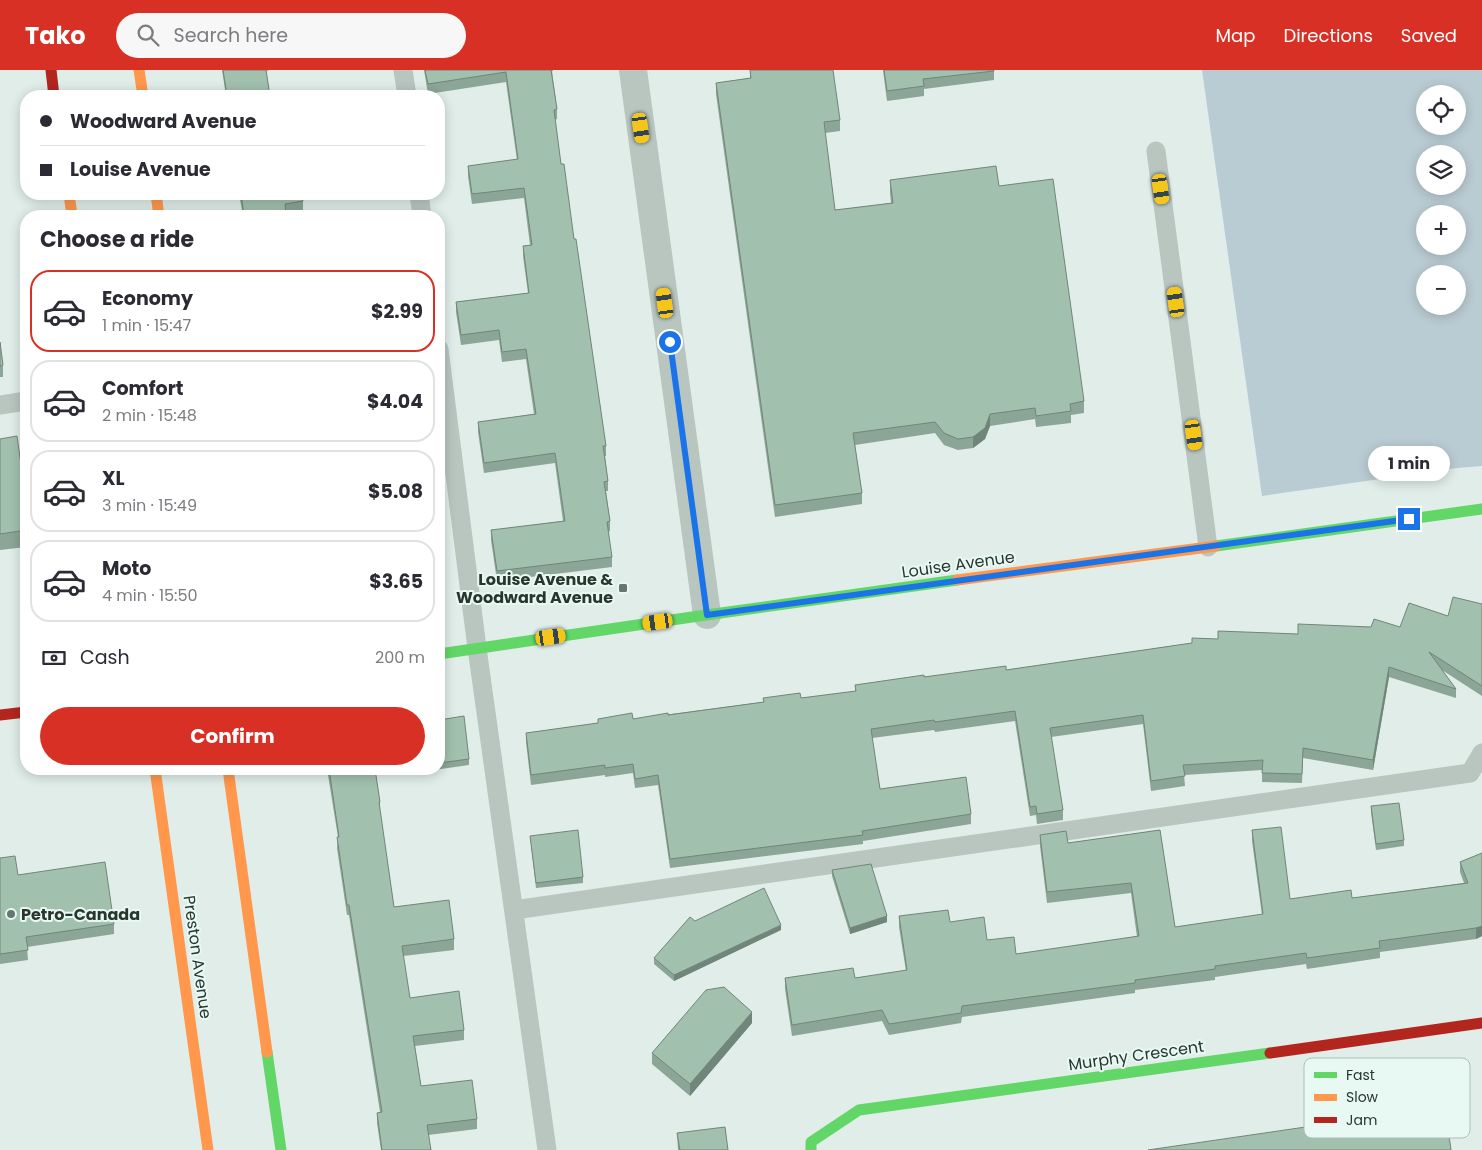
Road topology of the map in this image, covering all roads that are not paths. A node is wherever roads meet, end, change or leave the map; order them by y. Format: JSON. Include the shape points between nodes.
{"nodes":[{"id":1,"x":51,"y":70,"type":"edge"},
{"id":2,"x":139,"y":70,"type":"edge"},
{"id":3,"x":403,"y":70,"type":"edge"},
{"id":4,"x":633,"y":70,"type":"edge"},
{"id":5,"x":53,"y":90,"type":"edge"},
{"id":6,"x":142,"y":90,"type":"edge"},
{"id":7,"x":405,"y":90,"type":"edge"},
{"id":8,"x":1156,"y":151,"type":"dead end"},
{"id":9,"x":445,"y":397,"type":"edge"},
{"id":10,"x":20,"y":402,"type":"edge"},
{"id":11,"x":0,"y":404,"type":"edge"},
{"id":12,"x":1482,"y":509,"type":"edge"},
{"id":13,"x":1208,"y":547,"type":"junction"},
{"id":14,"x":707,"y":615,"type":"junction"},
{"id":15,"x":477,"y":648,"type":"junction"},
{"id":16,"x":445,"y":653,"type":"edge"},
{"id":17,"x":20,"y":713,"type":"edge"},
{"id":18,"x":0,"y":716,"type":"edge"},
{"id":19,"x":1482,"y":753,"type":"edge"},
{"id":20,"x":156,"y":775,"type":"edge"},
{"id":21,"x":229,"y":775,"type":"edge"},
{"id":22,"x":514,"y":910,"type":"junction"},
{"id":23,"x":1482,"y":1023,"type":"edge"},
{"id":24,"x":208,"y":1150,"type":"edge"},
{"id":25,"x":281,"y":1150,"type":"edge"},
{"id":26,"x":547,"y":1150,"type":"edge"},
{"id":27,"x":811,"y":1150,"type":"edge"}],
"edges":[{"from":1,"to":5,"type":"street"},
{"from":2,"to":6,"type":"street"},
{"from":3,"to":7,"type":"lane"},
{"from":4,"to":14,"type":"street"},
{"from":8,"to":13,"type":"lane"},
{"from":9,"to":15,"type":"lane"},
{"from":10,"to":11,"type":"lane"},
{"from":12,"to":13,"type":"street","name":"Louise Avenue"},
{"from":13,"to":14,"type":"street","name":"Louise Avenue"},
{"from":14,"to":15,"type":"street","name":"Louise Avenue"},
{"from":15,"to":16,"type":"street","name":"Louise Avenue"},
{"from":15,"to":22,"type":"lane"},
{"from":17,"to":18,"type":"street"},
{"from":19,"to":22,"type":"lane","via":[[1470,773]]},
{"from":20,"to":24,"type":"street","name":"Preston Avenue"},
{"from":21,"to":25,"type":"street"},
{"from":22,"to":26,"type":"lane"},
{"from":23,"to":27,"type":"street","name":"Murphy Crescent","via":[[859,1110],[811,1142]]}]}
